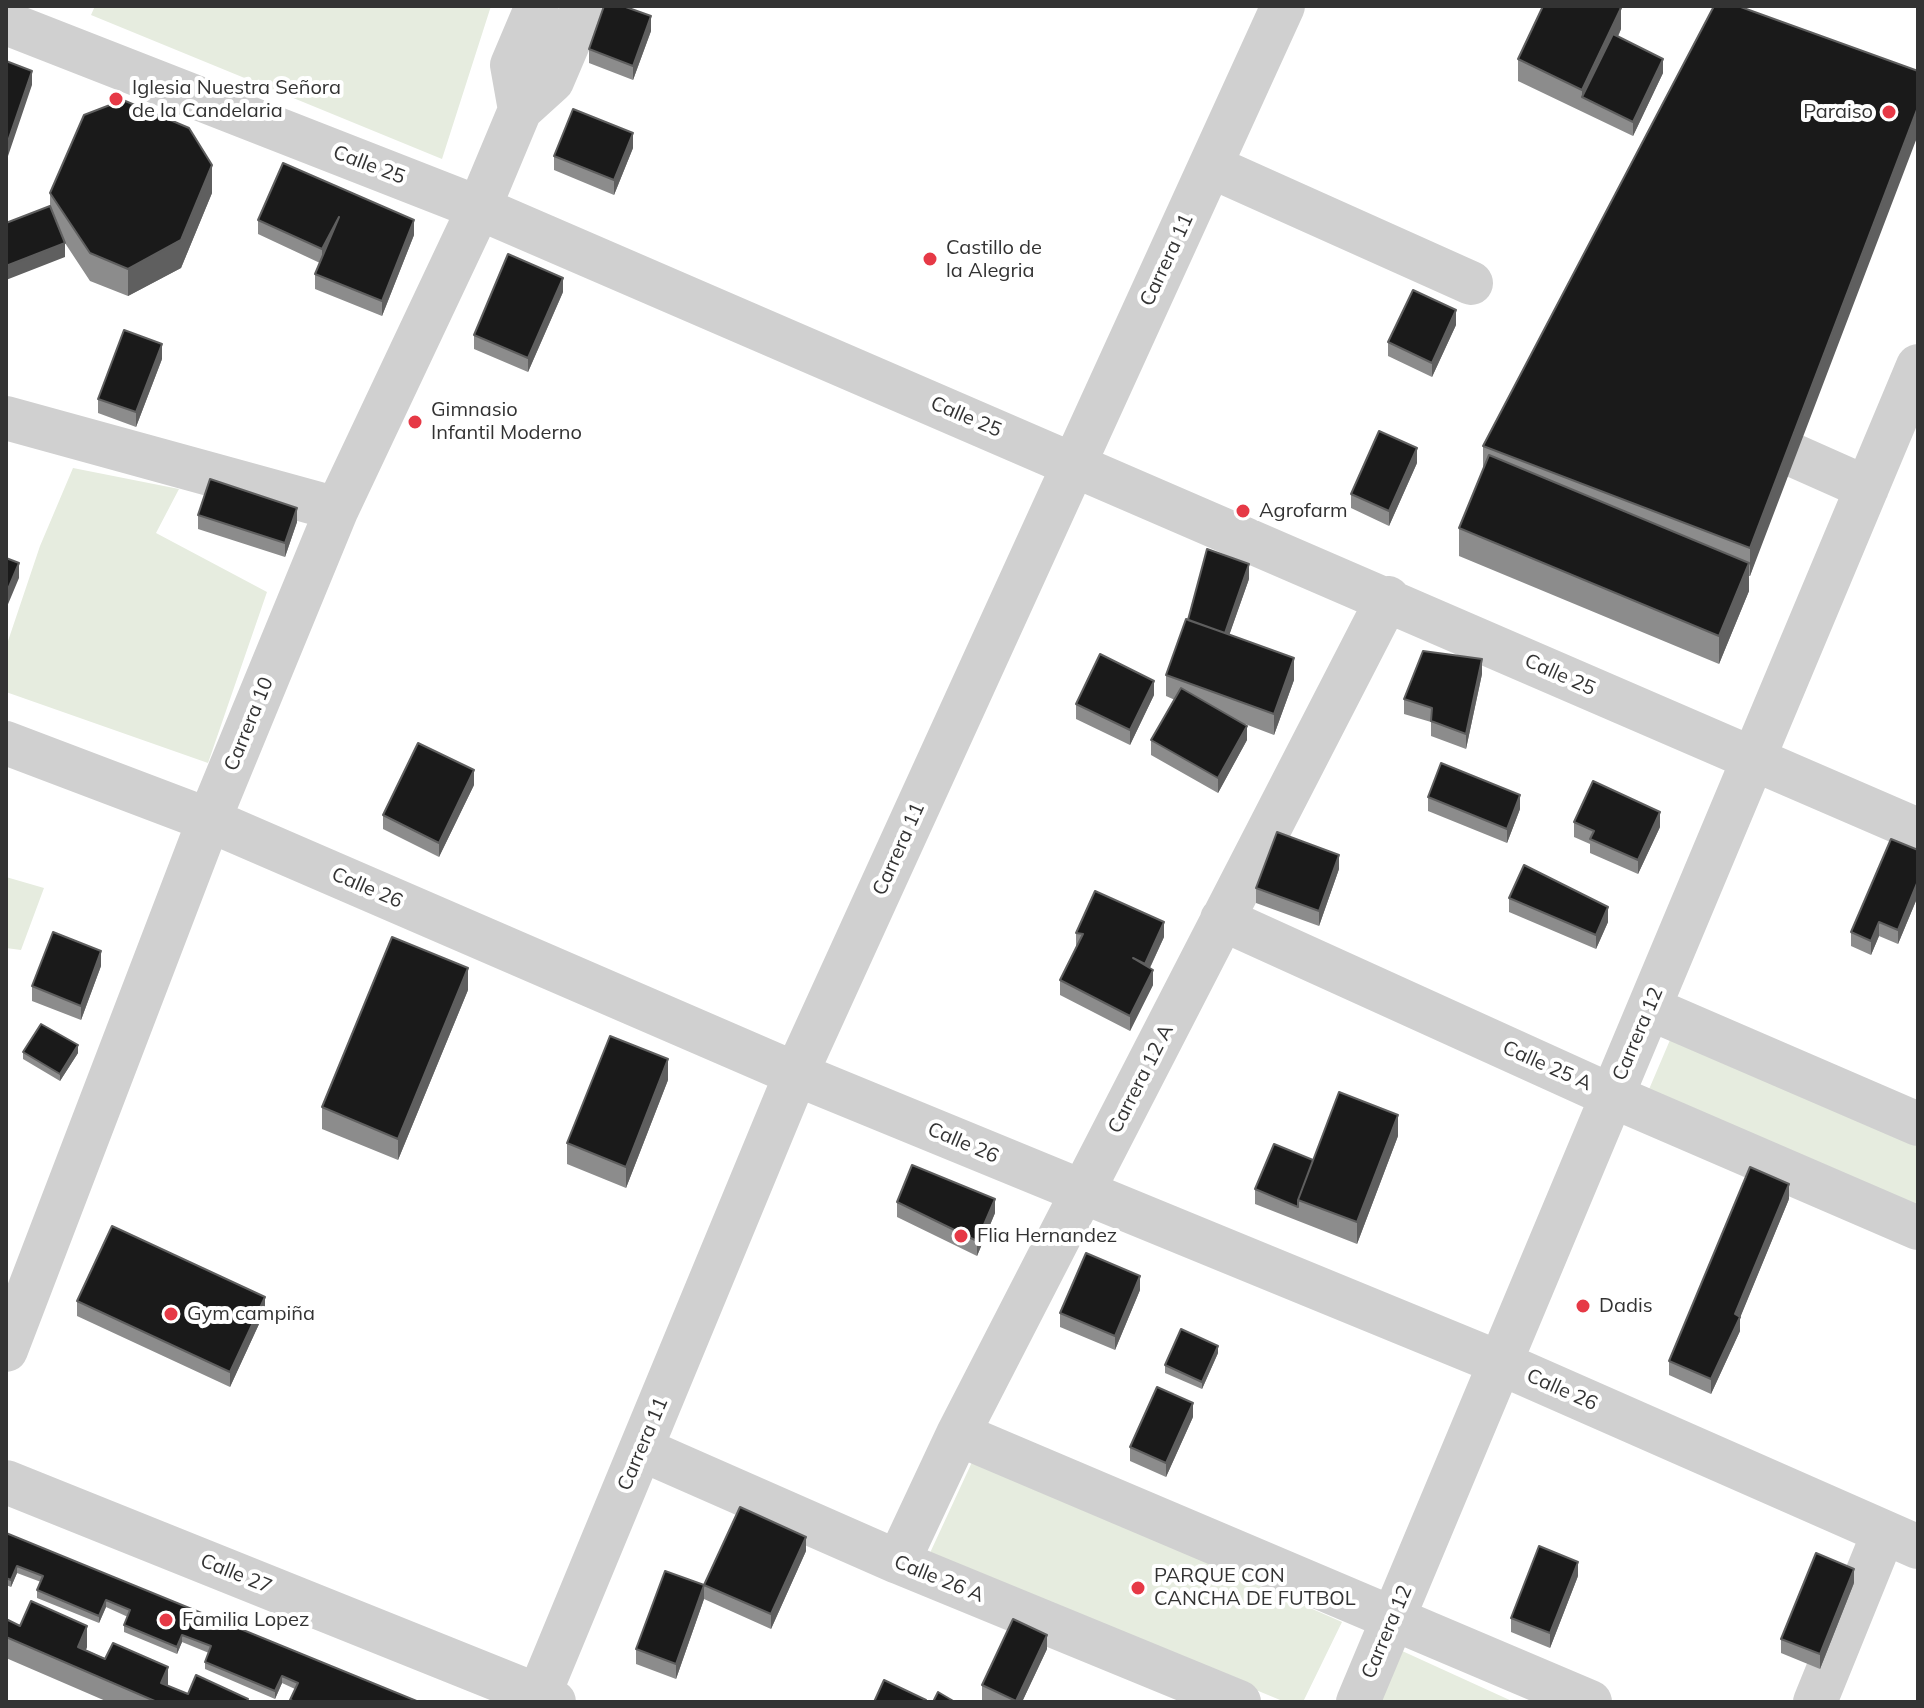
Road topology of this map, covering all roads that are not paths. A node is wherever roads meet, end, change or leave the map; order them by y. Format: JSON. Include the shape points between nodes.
{"nodes":[{"id":1,"x":537,"y":6,"type":"edge"},
{"id":2,"x":584,"y":6,"type":"edge"},
{"id":3,"x":1283,"y":6,"type":"edge"},
{"id":4,"x":6,"y":23,"type":"edge"},
{"id":5,"x":520,"y":110,"type":"junction"},
{"id":6,"x":1210,"y":166,"type":"junction"},
{"id":7,"x":479,"y":208,"type":"junction"},
{"id":8,"x":1471,"y":283,"type":"dead end"},
{"id":9,"x":1918,"y":366,"type":"edge"},
{"id":10,"x":6,"y":418,"type":"edge"},
{"id":11,"x":1795,"y":456,"type":"edge"},
{"id":12,"x":1074,"y":464,"type":"junction"},
{"id":13,"x":1867,"y":488,"type":"junction"},
{"id":14,"x":337,"y":509,"type":"junction"},
{"id":15,"x":1388,"y":598,"type":"junction"},
{"id":16,"x":6,"y":743,"type":"edge"},
{"id":17,"x":1753,"y":760,"type":"junction"},
{"id":18,"x":209,"y":820,"type":"junction"},
{"id":19,"x":1918,"y":830,"type":"edge"},
{"id":20,"x":1222,"y":919,"type":"junction"},
{"id":21,"x":1649,"y":1008,"type":"junction"},
{"id":22,"x":796,"y":1074,"type":"junction"},
{"id":23,"x":1612,"y":1096,"type":"junction"},
{"id":24,"x":1918,"y":1124,"type":"edge"},
{"id":25,"x":1083,"y":1193,"type":"junction"},
{"id":26,"x":1918,"y":1228,"type":"edge"},
{"id":27,"x":6,"y":1350,"type":"edge"},
{"id":28,"x":1500,"y":1363,"type":"junction"},
{"id":29,"x":958,"y":1434,"type":"junction"},
{"id":30,"x":641,"y":1449,"type":"junction"},
{"id":31,"x":6,"y":1482,"type":"edge"},
{"id":32,"x":1901,"y":1539,"type":"edge"},
{"id":33,"x":898,"y":1562,"type":"junction"},
{"id":34,"x":1393,"y":1619,"type":"junction"},
{"id":35,"x":543,"y":1700,"type":"edge"},
{"id":36,"x":1582,"y":1700,"type":"edge"},
{"id":37,"x":1239,"y":1702,"type":"edge"},
{"id":38,"x":1358,"y":1702,"type":"edge"},
{"id":39,"x":1815,"y":1702,"type":"edge"}],
"edges":[{"from":1,"to":5,"type":"street","via":[[512,65]]},
{"from":2,"to":5,"type":"street","name":"Carrera 10","via":[[552,81]]},
{"from":3,"to":6,"type":"street","name":"Carrera 11"},
{"from":4,"to":7,"type":"street","name":"Calle 25"},
{"from":5,"to":7,"type":"street","name":"Carrera 10"},
{"from":6,"to":8,"type":"street"},
{"from":6,"to":12,"type":"street","name":"Carrera 11"},
{"from":7,"to":12,"type":"street","name":"Calle 25"},
{"from":7,"to":14,"type":"street","name":"Carrera 10"},
{"from":9,"to":13,"type":"street","name":"Carrera 12"},
{"from":10,"to":14,"type":"street"},
{"from":11,"to":13,"type":"street"},
{"from":12,"to":15,"type":"street","name":"Calle 25"},
{"from":12,"to":22,"type":"street","name":"Carrera 11"},
{"from":13,"to":17,"type":"street","name":"Carrera 12"},
{"from":14,"to":18,"type":"street","name":"Carrera 10"},
{"from":15,"to":17,"type":"street","name":"Calle 25"},
{"from":15,"to":20,"type":"street","name":"Carrera 12 A"},
{"from":16,"to":18,"type":"street","name":"Calle 26"},
{"from":17,"to":19,"type":"street","name":"Calle 25"},
{"from":17,"to":21,"type":"street","name":"Carrera 12"},
{"from":18,"to":22,"type":"street","name":"Calle 26"},
{"from":18,"to":27,"type":"street","name":"Carrera 10"},
{"from":20,"to":23,"type":"street","name":"Calle 25 A"},
{"from":20,"to":25,"type":"street","name":"Carrera 12 A"},
{"from":21,"to":23,"type":"street","name":"Carrera 12"},
{"from":21,"to":24,"type":"street"},
{"from":22,"to":25,"type":"street","name":"Calle 26"},
{"from":22,"to":30,"type":"street","name":"Carrera 11"},
{"from":23,"to":26,"type":"street","name":"Calle 25 A"},
{"from":23,"to":28,"type":"street","name":"Carrera 12"},
{"from":25,"to":28,"type":"street","name":"Calle 26"},
{"from":25,"to":29,"type":"street","name":"Carrera 12 A"},
{"from":28,"to":32,"type":"street","name":"Calle 26"},
{"from":28,"to":34,"type":"street","name":"Carrera 12"},
{"from":29,"to":33,"type":"street","name":"Carrera 12 A"},
{"from":29,"to":34,"type":"street"},
{"from":30,"to":33,"type":"street","name":"Calle 26 A"},
{"from":30,"to":35,"type":"street","name":"Carrera 11"},
{"from":31,"to":35,"type":"street","name":"Calle 27"},
{"from":32,"to":39,"type":"street"},
{"from":33,"to":37,"type":"street","name":"Calle 26 A"},
{"from":34,"to":36,"type":"street"},
{"from":34,"to":38,"type":"street","name":"Carrera 12"}]}
